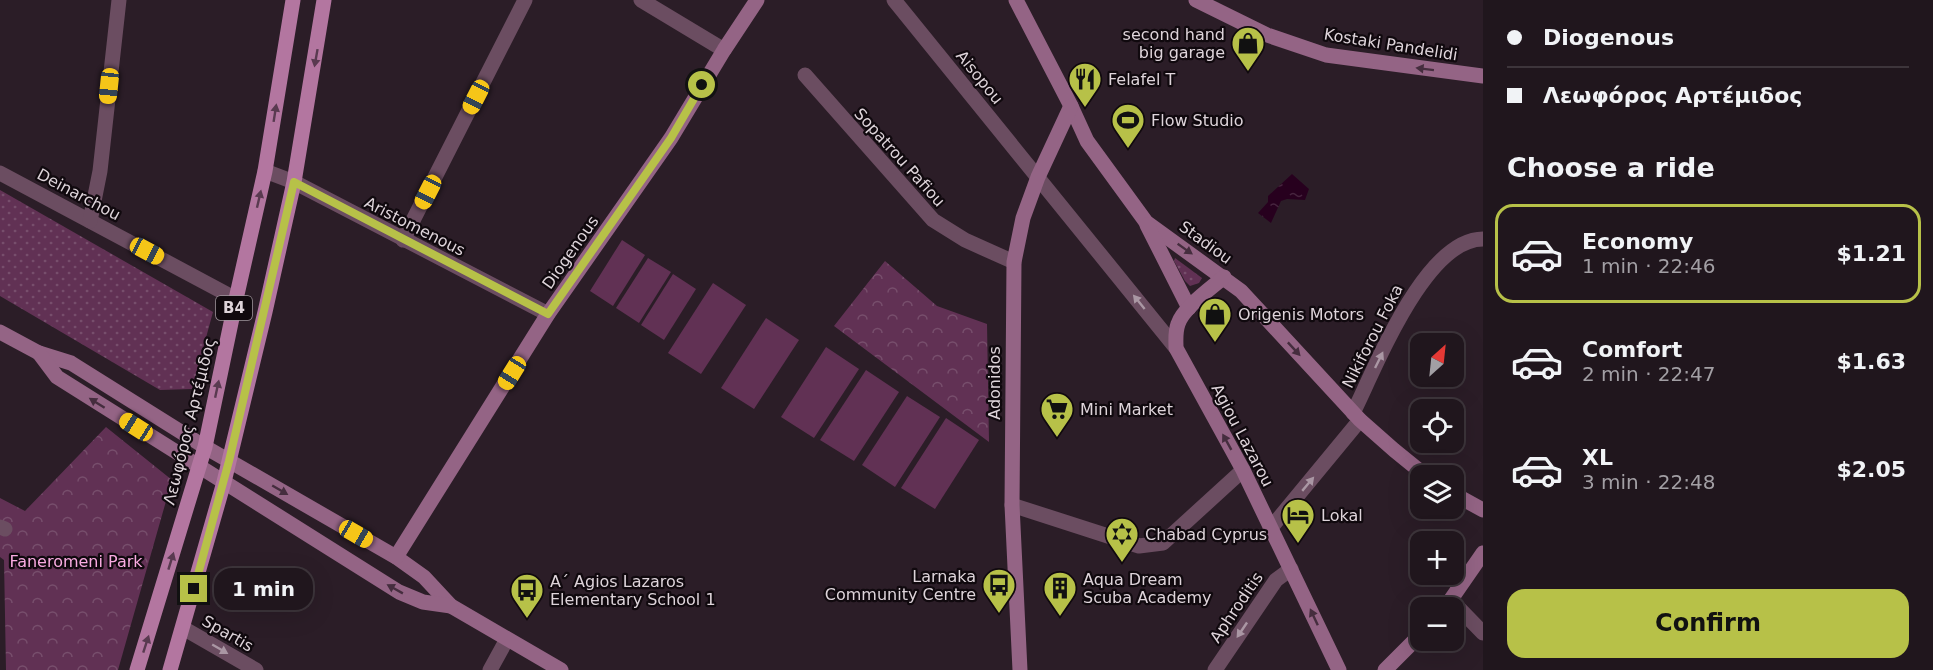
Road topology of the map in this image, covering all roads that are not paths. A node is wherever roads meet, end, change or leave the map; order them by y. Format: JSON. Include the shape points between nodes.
{"nodes":[{"id":1,"x":118,"y":0,"type":"edge"},
{"id":2,"x":293,"y":0,"type":"edge"},
{"id":3,"x":324,"y":0,"type":"edge"},
{"id":4,"x":525,"y":0,"type":"edge"},
{"id":5,"x":641,"y":0,"type":"edge"},
{"id":6,"x":757,"y":0,"type":"edge"},
{"id":7,"x":894,"y":0,"type":"edge"},
{"id":8,"x":1016,"y":0,"type":"edge"},
{"id":9,"x":1196,"y":0,"type":"edge"},
{"id":10,"x":724,"y":50,"type":"junction"},
{"id":11,"x":805,"y":75,"type":"dead end"},
{"id":12,"x":1483,"y":76,"type":"edge"},
{"id":13,"x":1071,"y":106,"type":"junction"},
{"id":14,"x":265,"y":171,"type":"junction"},
{"id":15,"x":0,"y":173,"type":"edge"},
{"id":16,"x":1038,"y":177,"type":"junction"},
{"id":17,"x":294,"y":182,"type":"junction"},
{"id":18,"x":90,"y":221,"type":"junction"},
{"id":19,"x":1146,"y":222,"type":"junction"},
{"id":20,"x":1483,"y":239,"type":"edge"},
{"id":21,"x":403,"y":240,"type":"junction"},
{"id":22,"x":1014,"y":262,"type":"junction"},
{"id":23,"x":1224,"y":277,"type":"junction"},
{"id":24,"x":236,"y":299,"type":"junction"},
{"id":25,"x":1189,"y":308,"type":"junction"},
{"id":26,"x":548,"y":314,"type":"junction"},
{"id":27,"x":0,"y":332,"type":"edge"},
{"id":28,"x":1176,"y":348,"type":"junction"},
{"id":29,"x":39,"y":353,"type":"junction"},
{"id":30,"x":1357,"y":416,"type":"junction"},
{"id":31,"x":205,"y":447,"type":"junction"},
{"id":32,"x":229,"y":461,"type":"junction"},
{"id":33,"x":1413,"y":465,"type":"edge"},
{"id":34,"x":200,"y":468,"type":"junction"},
{"id":35,"x":1243,"y":470,"type":"junction"},
{"id":36,"x":224,"y":482,"type":"junction"},
{"id":37,"x":1464,"y":500,"type":"edge"},
{"id":38,"x":1012,"y":505,"type":"junction"},
{"id":39,"x":1483,"y":510,"type":"edge"},
{"id":40,"x":1270,"y":529,"type":"junction"},
{"id":41,"x":1483,"y":554,"type":"edge"},
{"id":42,"x":396,"y":557,"type":"junction"},
{"id":43,"x":1291,"y":569,"type":"junction"},
{"id":44,"x":1453,"y":597,"type":"edge"},
{"id":45,"x":451,"y":606,"type":"junction"},
{"id":46,"x":1464,"y":617,"type":"edge"},
{"id":47,"x":183,"y":628,"type":"junction"},
{"id":48,"x":1483,"y":633,"type":"edge"},
{"id":49,"x":507,"y":639,"type":"junction"},
{"id":50,"x":1410,"y":645,"type":"edge"},
{"id":51,"x":137,"y":670,"type":"edge"},
{"id":52,"x":170,"y":670,"type":"edge"},
{"id":53,"x":256,"y":670,"type":"edge"},
{"id":54,"x":490,"y":670,"type":"edge"},
{"id":55,"x":561,"y":670,"type":"edge"},
{"id":56,"x":1020,"y":670,"type":"edge"},
{"id":57,"x":1215,"y":670,"type":"edge"},
{"id":58,"x":1339,"y":670,"type":"edge"},
{"id":59,"x":1385,"y":670,"type":"edge"}],
"edges":[{"from":1,"to":18,"type":"street","via":[[100,171]]},
{"from":14,"to":2,"type":"main road","name":"Λεωφόρος Αρτέμιδος","number":"B4","one_way":true},
{"from":3,"to":17,"type":"main road","number":"B4","one_way":true},
{"from":4,"to":21,"type":"street"},
{"from":5,"to":10,"type":"street"},
{"from":6,"to":10,"type":"street","name":"Diogenous"},
{"from":7,"to":16,"type":"street","name":"Aisopou"},
{"from":8,"to":13,"type":"street","name":"Stadiou"},
{"from":12,"to":9,"type":"street","name":"Kostaki Pandelidi","one_way":true,"via":[[1326,55],[1267,35]]},
{"from":10,"to":26,"type":"street","name":"Diogenous","via":[[671,138]]},
{"from":11,"to":22,"type":"street","name":"Sopatrou Pafiou","via":[[933,220],[965,240]]},
{"from":13,"to":16,"type":"street","name":"Adonidos"},
{"from":13,"to":19,"type":"street","name":"Stadiou","via":[[1087,141]]},
{"from":14,"to":17,"type":"street","name":"Aristomenous"},
{"from":24,"to":14,"type":"main road","name":"Λεωφόρος Αρτέμιδος","number":"B4","one_way":true},
{"from":15,"to":18,"type":"street","name":"Deinarchou"},
{"from":16,"to":22,"type":"street","name":"Adonidos","via":[[1023,218]]},
{"from":28,"to":16,"type":"street","name":"Agiou Lazarou","one_way":true},
{"from":17,"to":21,"type":"street","name":"Aristomenous"},
{"from":17,"to":32,"type":"main road","number":"B4"},
{"from":18,"to":24,"type":"street","name":"Deinarchou"},
{"from":19,"to":23,"type":"street","name":"Stadiou","one_way":true},
{"from":19,"to":25,"type":"street"},
{"from":30,"to":20,"type":"street","name":"Nikiforou Foka","one_way":true,"via":[[1407,304],[1428,273],[1450,251],[1474,239]]},
{"from":21,"to":26,"type":"street","name":"Aristomenous"},
{"from":22,"to":38,"type":"street","name":"Adonidos"},
{"from":23,"to":25,"type":"street"},
{"from":23,"to":30,"type":"street","name":"Stadiou","one_way":true},
{"from":31,"to":24,"type":"main road","name":"Λεωφόρος Αρτέμιδος","number":"B4","one_way":true},
{"from":25,"to":28,"type":"street","via":[[1178,321]]},
{"from":26,"to":42,"type":"street","name":"Diogenous"},
{"from":27,"to":29,"type":"street"},
{"from":35,"to":28,"type":"street","name":"Agiou Lazarou","one_way":true},
{"from":29,"to":31,"type":"street","via":[[71,363]]},
{"from":34,"to":29,"type":"street","one_way":true,"via":[[57,377]]},
{"from":30,"to":33,"type":"street","name":"Stadiou"},
{"from":40,"to":30,"type":"street","name":"Nikiforou Foka","one_way":true},
{"from":31,"to":32,"type":"street"},
{"from":31,"to":34,"type":"main road","name":"Λεωφόρος Αρτέμιδος","number":"B4"},
{"from":32,"to":36,"type":"main road","number":"B4"},
{"from":32,"to":42,"type":"street","one_way":true},
{"from":34,"to":36,"type":"street"},
{"from":51,"to":34,"type":"main road","name":"Λεωφόρος Αρτέμιδος","number":"B4","one_way":true},
{"from":35,"to":38,"type":"street","via":[[1163,543],[1139,546]]},
{"from":35,"to":40,"type":"street","name":"Agiou Lazarou"},
{"from":45,"to":36,"type":"street","one_way":true,"via":[[423,602],[399,592]]},
{"from":36,"to":47,"type":"main road","number":"B4"},
{"from":37,"to":39,"type":"street"},
{"from":38,"to":56,"type":"street","name":"Adonidos"},
{"from":40,"to":43,"type":"street","name":"Agiou Lazarou"},
{"from":41,"to":44,"type":"street"},
{"from":42,"to":45,"type":"street","via":[[424,577]]},
{"from":43,"to":57,"type":"street","name":"Aphroditis","one_way":true,"via":[[1276,580]]},
{"from":58,"to":43,"type":"street","name":"Agiou Lazarou","one_way":true},
{"from":45,"to":49,"type":"street"},
{"from":46,"to":48,"type":"street"},
{"from":47,"to":52,"type":"main road","number":"B4"},
{"from":47,"to":53,"type":"street","name":"Spartis","one_way":true},
{"from":49,"to":54,"type":"street"},
{"from":49,"to":55,"type":"street"},
{"from":50,"to":59,"type":"street"}]}
